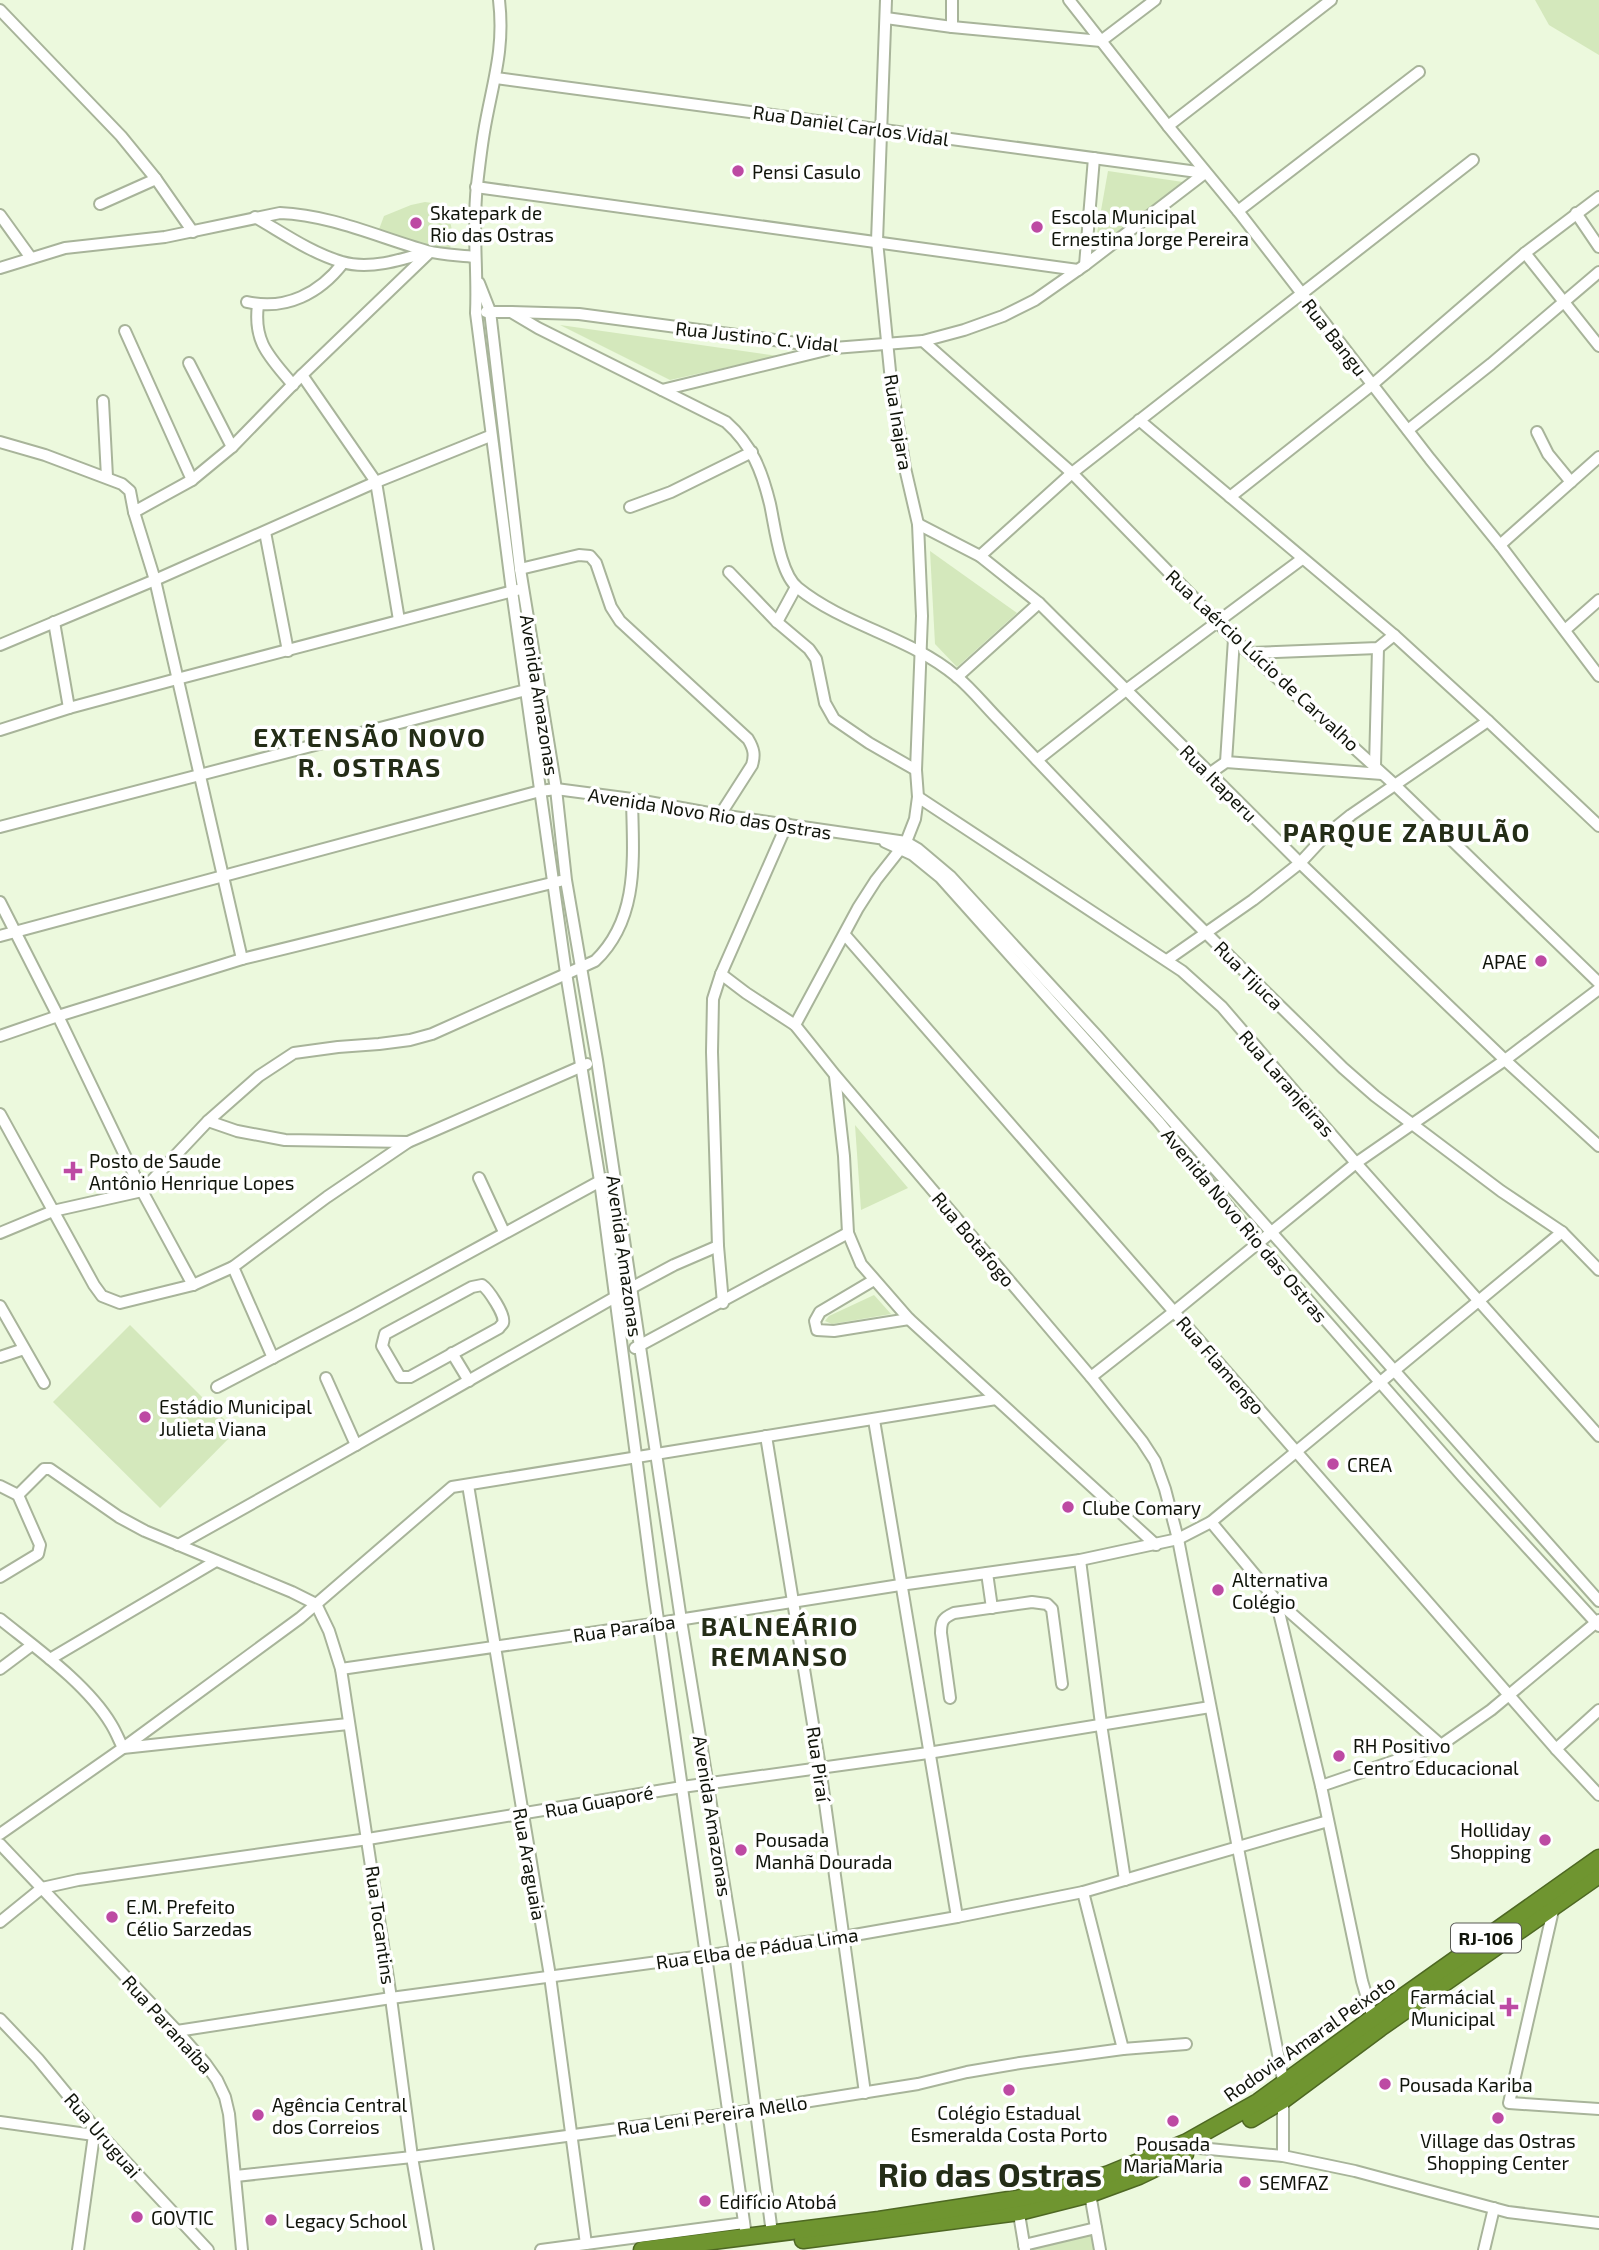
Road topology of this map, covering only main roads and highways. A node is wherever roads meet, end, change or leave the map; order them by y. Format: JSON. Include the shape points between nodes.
{"nodes":[{"id":1,"x":1599,"y":1858,"type":"edge"},
{"id":2,"x":1599,"y":1875,"type":"edge"},
{"id":3,"x":1376,"y":2023,"type":"junction"},
{"id":4,"x":1284,"y":2093,"type":"junction"},
{"id":5,"x":1017,"y":2205,"type":"junction"},
{"id":6,"x":642,"y":2250,"type":"edge"},
{"id":7,"x":724,"y":2250,"type":"edge"}],
"edges":[{"from":1,"to":3,"type":"highway","name":"Rodovia Amaral Peixoto","number":"RJ-106"},
{"from":2,"to":3,"type":"highway","name":"Rodovia Amaral Peixoto","number":"RJ-106"},
{"from":3,"to":4,"type":"highway","name":"Rodovia Amaral Peixoto","number":"RJ-106"},
{"from":4,"to":5,"type":"highway","name":"Rodovia Amaral Peixoto","number":"RJ-106","via":[[1187,2143]]},
{"from":4,"to":5,"type":"highway","name":"Rodovia Amaral Peixoto","number":"RJ-106","via":[[1199,2148],[1139,2176],[1090,2194]]},
{"from":5,"to":6,"type":"highway","name":"Rodovia Amaral Peixoto","number":"RJ-106","via":[[772,2233],[745,2230]]},
{"from":5,"to":7,"type":"highway","name":"Rodovia Amaral Peixoto","number":"RJ-106","via":[[894,2230]]}]}
